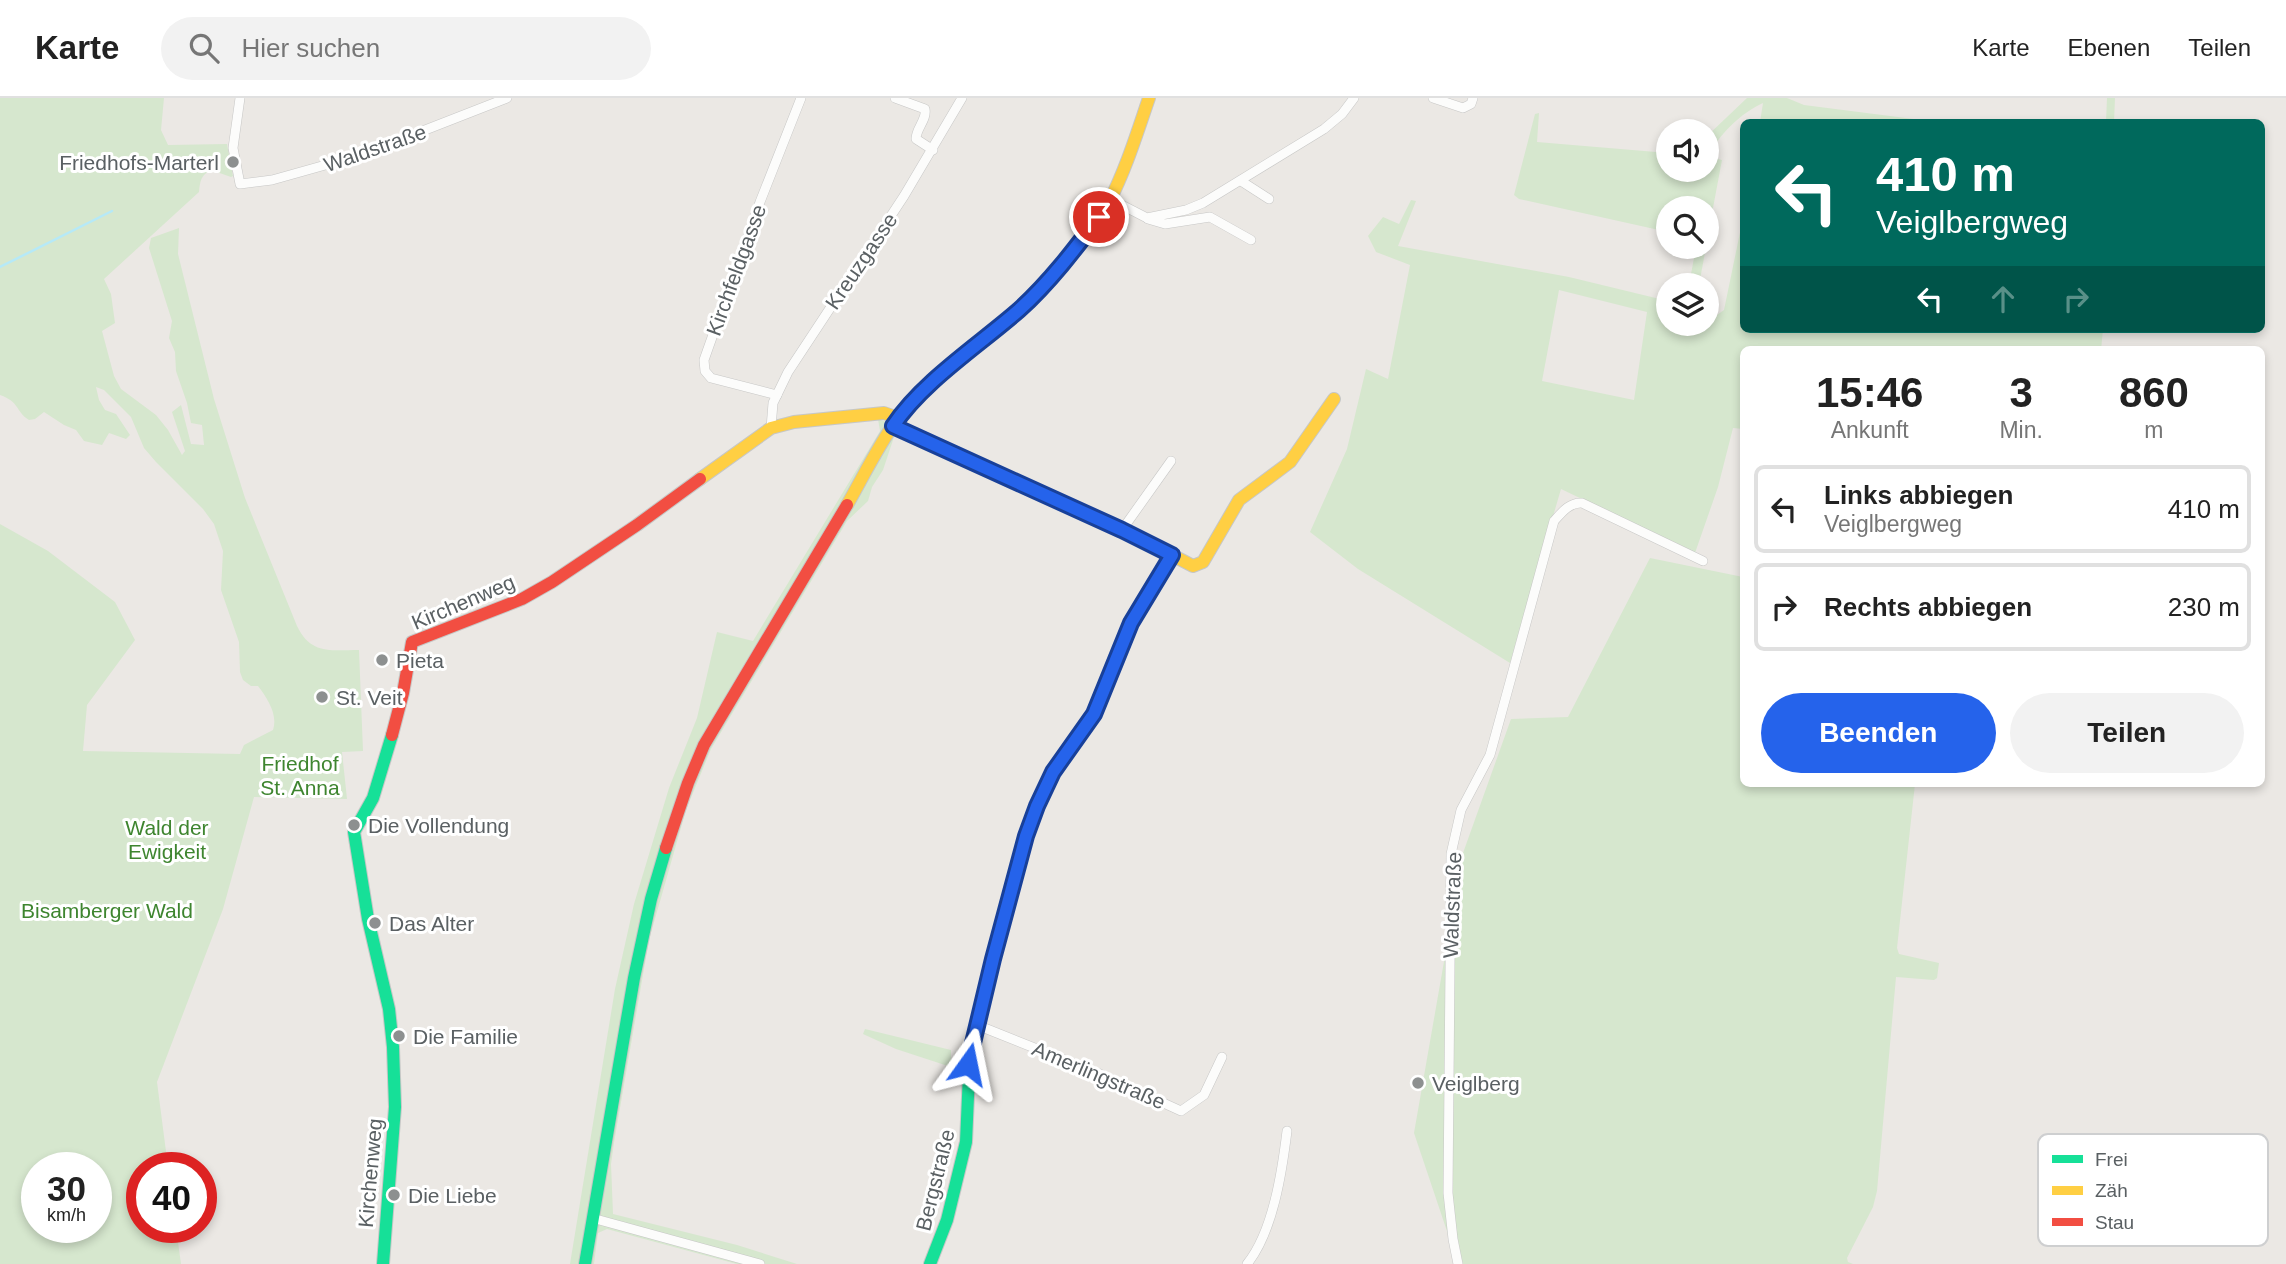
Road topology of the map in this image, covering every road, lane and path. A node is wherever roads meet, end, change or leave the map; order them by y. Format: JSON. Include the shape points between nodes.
{"nodes":[{"id":1,"x":240,"y":98,"type":"edge"},
{"id":2,"x":507,"y":98,"type":"edge"},
{"id":3,"x":801,"y":98,"type":"edge"},
{"id":4,"x":895,"y":98,"type":"edge"},
{"id":5,"x":962,"y":98,"type":"edge"},
{"id":6,"x":1149,"y":98,"type":"edge"},
{"id":7,"x":1354,"y":98,"type":"edge"},
{"id":8,"x":1433,"y":98,"type":"edge"},
{"id":9,"x":1474,"y":98,"type":"edge"},
{"id":10,"x":933,"y":150,"type":"junction"},
{"id":11,"x":1241,"y":181,"type":"junction"},
{"id":12,"x":1110,"y":199,"type":"junction"},
{"id":13,"x":1269,"y":200,"type":"dead end"},
{"id":14,"x":1147,"y":218,"type":"junction"},
{"id":15,"x":1251,"y":240,"type":"dead end"},
{"id":16,"x":777,"y":395,"type":"junction"},
{"id":17,"x":1334,"y":399,"type":"dead end"},
{"id":18,"x":896,"y":422,"type":"junction"},
{"id":19,"x":771,"y":428,"type":"junction"},
{"id":20,"x":1171,"y":461,"type":"dead end"},
{"id":21,"x":1122,"y":530,"type":"junction"},
{"id":22,"x":1172,"y":555,"type":"junction"},
{"id":23,"x":1703,"y":561,"type":"dead end"},
{"id":24,"x":977,"y":1025,"type":"junction"},
{"id":25,"x":1222,"y":1057,"type":"dead end"},
{"id":26,"x":1287,"y":1131,"type":"dead end"},
{"id":27,"x":592,"y":1218,"type":"junction"},
{"id":28,"x":383,"y":1264,"type":"edge"},
{"id":29,"x":585,"y":1264,"type":"edge"},
{"id":30,"x":760,"y":1264,"type":"edge"},
{"id":31,"x":930,"y":1264,"type":"edge"},
{"id":32,"x":1247,"y":1264,"type":"edge"},
{"id":33,"x":1458,"y":1264,"type":"edge"}],
"edges":[{"from":1,"to":2,"type":"street","name":"Waldstraße","via":[[233,148],[240,184],[272,180],[361,155]]},
{"from":3,"to":16,"type":"street","name":"Kirchfeldgasse","via":[[704,360],[711,378]]},
{"from":4,"to":10,"type":"street","via":[[925,108],[916,139]]},
{"from":5,"to":10,"type":"street","name":"Kreuzgasse"},
{"from":6,"to":12,"type":"street"},
{"from":7,"to":11,"type":"street","via":[[1337,119]]},
{"from":8,"to":9,"type":"street","via":[[1463,108]]},
{"from":10,"to":16,"type":"street","name":"Kreuzgasse"},
{"from":11,"to":13,"type":"street"},
{"from":11,"to":14,"type":"street","via":[[1192,208]]},
{"from":12,"to":14,"type":"street"},
{"from":12,"to":18,"type":"street","via":[[1030,299],[933,382]]},
{"from":14,"to":15,"type":"street","via":[[1165,224],[1210,217]]},
{"from":16,"to":19,"type":"street","name":"Kreuzgasse"},
{"from":17,"to":22,"type":"street","via":[[1290,462],[1239,500],[1203,562],[1193,566]]},
{"from":18,"to":19,"type":"street","name":"Kirchenweg","via":[[884,414]]},
{"from":18,"to":21,"type":"street"},
{"from":18,"to":27,"type":"street","via":[[745,673],[687,783],[637,957]]},
{"from":19,"to":28,"type":"street","name":"Kirchenweg","via":[[552,582],[522,599],[412,642],[390,745],[373,798],[354,832],[393,1047],[395,1107]]},
{"from":20,"to":21,"type":"street"},
{"from":21,"to":22,"type":"street"},
{"from":22,"to":24,"type":"street","name":"Bergstraße","via":[[1131,623],[1094,714],[1053,772],[1037,806]]},
{"from":23,"to":33,"type":"street","name":"Waldstraße","via":[[1582,503],[1575,502],[1554,521],[1490,755],[1461,810],[1451,854],[1448,1193]]},
{"from":24,"to":25,"type":"street","name":"Amerlingstraße","via":[[1181,1111],[1204,1095]]},
{"from":24,"to":31,"type":"street","name":"Bergstraße","via":[[968,1064],[967,1142]]},
{"from":26,"to":32,"type":"street","via":[[1281,1177],[1258,1250]]},
{"from":27,"to":29,"type":"street"},
{"from":27,"to":30,"type":"street"}]}
